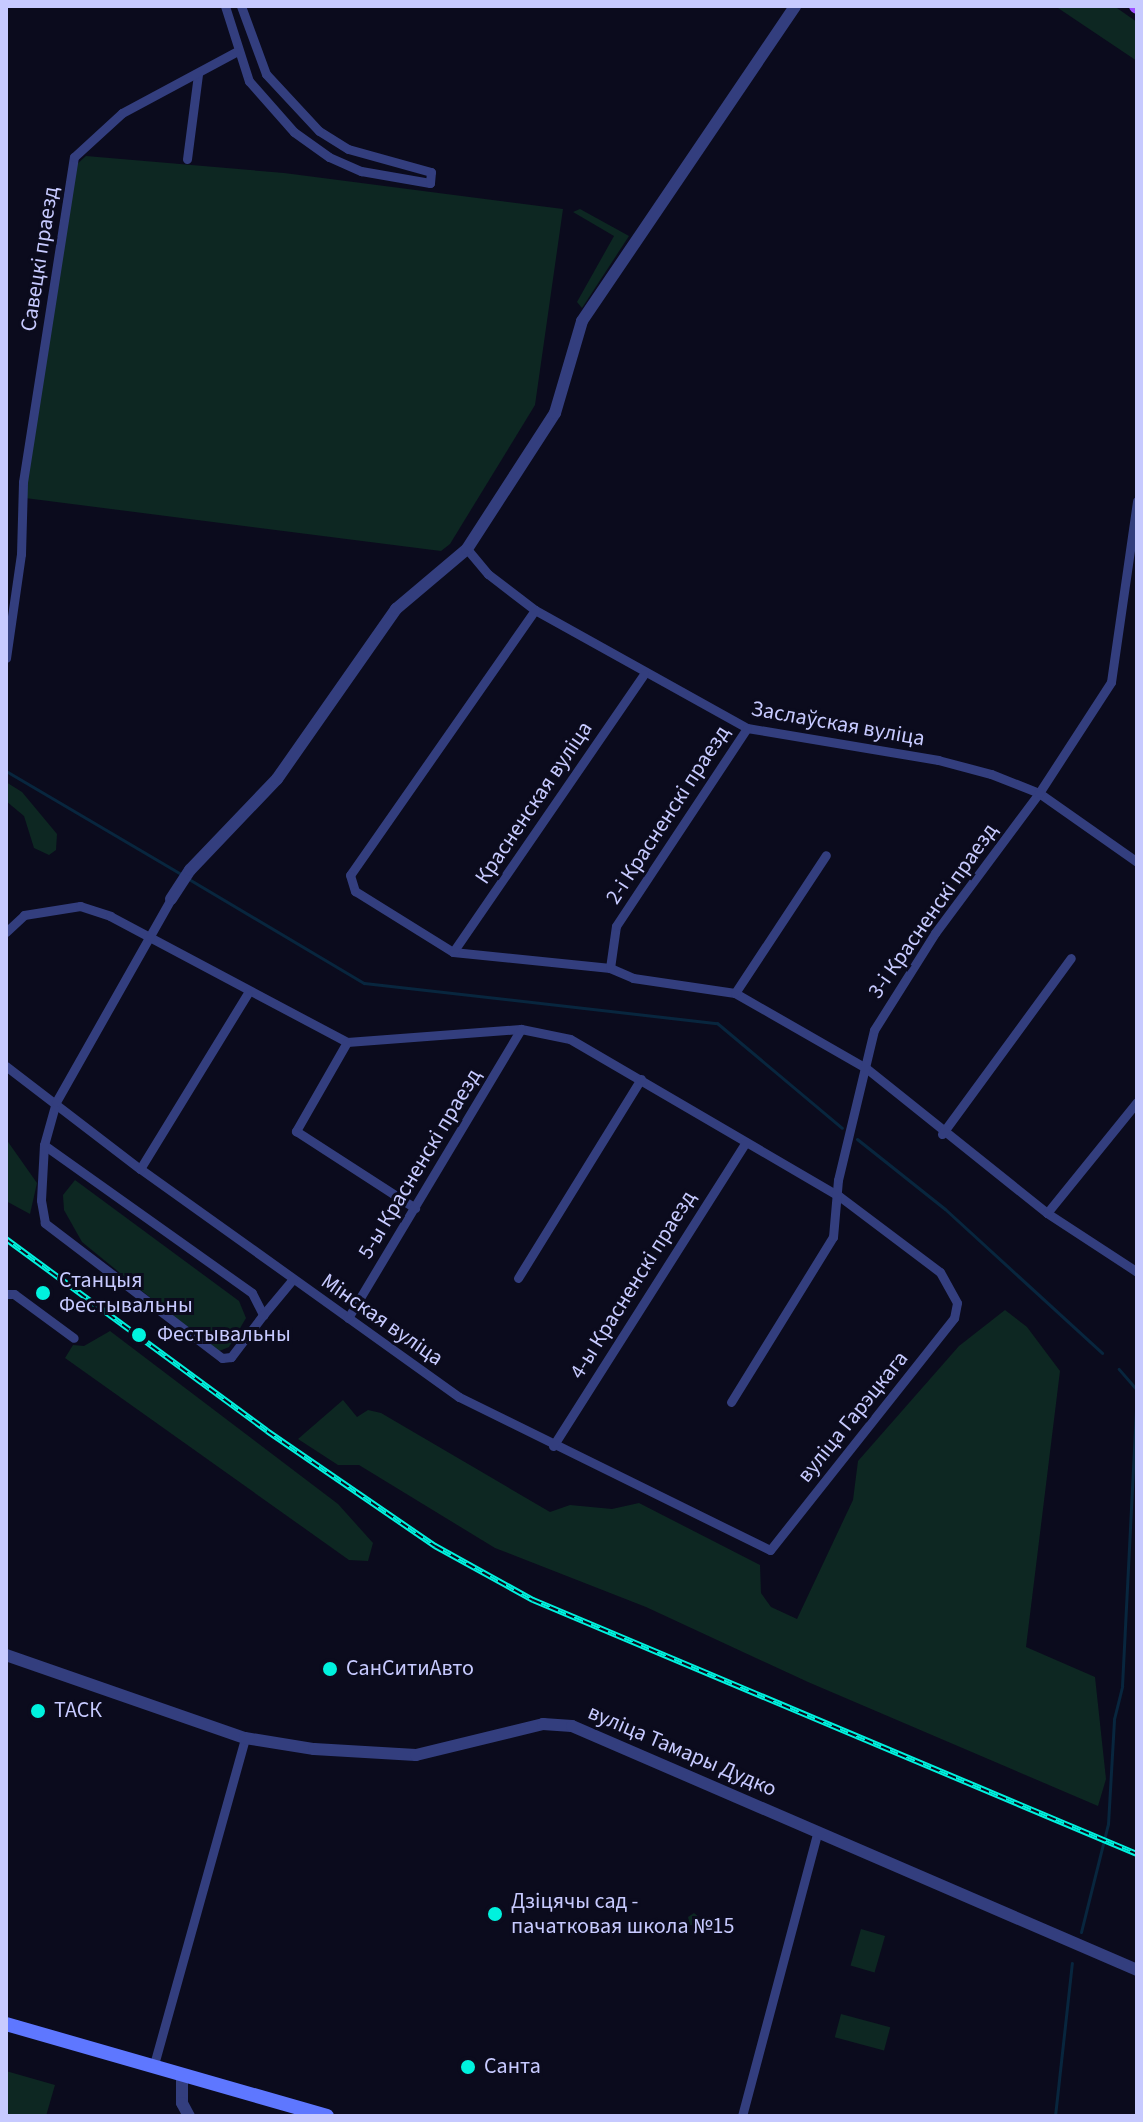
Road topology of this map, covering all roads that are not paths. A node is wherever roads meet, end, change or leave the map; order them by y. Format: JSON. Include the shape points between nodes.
{"nodes":[{"id":1,"x":225,"y":6,"type":"edge"},
{"id":2,"x":241,"y":6,"type":"edge"},
{"id":3,"x":795,"y":6,"type":"edge"},
{"id":4,"x":236,"y":52,"type":"junction"},
{"id":5,"x":198,"y":74,"type":"junction"},
{"id":6,"x":187,"y":159,"type":"dead end"},
{"id":7,"x":1137,"y":501,"type":"edge"},
{"id":8,"x":467,"y":549,"type":"junction"},
{"id":9,"x":535,"y":610,"type":"junction"},
{"id":10,"x":6,"y":658,"type":"edge"},
{"id":11,"x":644,"y":674,"type":"junction"},
{"id":12,"x":747,"y":728,"type":"junction"},
{"id":13,"x":1039,"y":793,"type":"junction"},
{"id":14,"x":826,"y":855,"type":"dead end"},
{"id":15,"x":1137,"y":862,"type":"edge"},
{"id":16,"x":171,"y":899,"type":"joint"},
{"id":17,"x":6,"y":932,"type":"edge"},
{"id":18,"x":148,"y":938,"type":"junction"},
{"id":19,"x":453,"y":952,"type":"junction"},
{"id":20,"x":1071,"y":958,"type":"dead end"},
{"id":21,"x":610,"y":968,"type":"junction"},
{"id":22,"x":248,"y":993,"type":"junction"},
{"id":23,"x":735,"y":993,"type":"junction"},
{"id":24,"x":521,"y":1029,"type":"junction"},
{"id":25,"x":347,"y":1042,"type":"junction"},
{"id":26,"x":6,"y":1066,"type":"edge"},
{"id":27,"x":866,"y":1068,"type":"junction"},
{"id":28,"x":641,"y":1079,"type":"junction"},
{"id":29,"x":56,"y":1102,"type":"junction"},
{"id":30,"x":1137,"y":1102,"type":"edge"},
{"id":31,"x":942,"y":1134,"type":"junction"},
{"id":32,"x":745,"y":1143,"type":"junction"},
{"id":33,"x":44,"y":1145,"type":"junction"},
{"id":34,"x":140,"y":1169,"type":"junction"},
{"id":35,"x":839,"y":1196,"type":"junction"},
{"id":36,"x":415,"y":1208,"type":"junction"},
{"id":37,"x":1047,"y":1213,"type":"junction"},
{"id":38,"x":1137,"y":1272,"type":"edge"},
{"id":39,"x":518,"y":1278,"type":"dead end"},
{"id":40,"x":293,"y":1279,"type":"junction"},
{"id":41,"x":6,"y":1294,"type":"edge"},
{"id":42,"x":263,"y":1315,"type":"junction"},
{"id":43,"x":348,"y":1318,"type":"junction"},
{"id":44,"x":74,"y":1338,"type":"dead end"},
{"id":45,"x":731,"y":1402,"type":"dead end"},
{"id":46,"x":553,"y":1446,"type":"junction"},
{"id":47,"x":770,"y":1550,"type":"joint"},
{"id":48,"x":6,"y":1655,"type":"edge"},
{"id":49,"x":245,"y":1738,"type":"junction"},
{"id":50,"x":818,"y":1831,"type":"junction"},
{"id":51,"x":1137,"y":1970,"type":"edge"},
{"id":52,"x":6,"y":2024,"type":"edge"},
{"id":53,"x":153,"y":2068,"type":"junction"},
{"id":54,"x":182,"y":2077,"type":"junction"},
{"id":55,"x":745,"y":2112,"type":"edge"},
{"id":56,"x":189,"y":2116,"type":"edge"},
{"id":57,"x":327,"y":2116,"type":"edge"}],
"edges":[{"from":1,"to":4,"type":"street"},
{"from":2,"to":4,"type":"street","via":[[266,74],[319,131],[348,149],[431,172],[430,183],[361,171],[329,157],[269,108]]},
{"from":3,"to":8,"type":"street","via":[[582,321],[555,413]]},
{"from":4,"to":5,"type":"street","name":"Савецкі праезд"},
{"from":5,"to":6,"type":"street"},
{"from":5,"to":10,"type":"street","name":"Савецкі праезд","via":[[122,113],[74,157],[23,482],[21,554]]},
{"from":7,"to":13,"type":"street","name":"3-і Красненскі праезд","via":[[1111,682]]},
{"from":8,"to":9,"type":"street","name":"Заслаўская вуліца","via":[[488,574]]},
{"from":8,"to":16,"type":"street","via":[[396,609],[277,779],[190,870]]},
{"from":9,"to":11,"type":"street","name":"Заслаўская вуліца"},
{"from":9,"to":19,"type":"street","via":[[350,875],[355,891]]},
{"from":11,"to":12,"type":"street","name":"Заслаўская вуліца"},
{"from":11,"to":19,"type":"street","name":"Красненская вуліца"},
{"from":12,"to":13,"type":"street","name":"Заслаўская вуліца","via":[[938,760]]},
{"from":12,"to":21,"type":"street","name":"2-і Красненскі праезд","via":[[616,926]]},
{"from":13,"to":15,"type":"street","name":"Заслаўская вуліца"},
{"from":13,"to":27,"type":"street","name":"3-і Красненскі праезд","via":[[935,933],[874,1030]]},
{"from":14,"to":23,"type":"street"},
{"from":16,"to":18,"type":"street"},
{"from":17,"to":18,"type":"street","via":[[24,915],[80,906]]},
{"from":18,"to":22,"type":"street"},
{"from":18,"to":29,"type":"street"},
{"from":19,"to":21,"type":"street"},
{"from":20,"to":31,"type":"street"},
{"from":21,"to":23,"type":"street","via":[[633,978]]},
{"from":22,"to":25,"type":"street"},
{"from":22,"to":34,"type":"street"},
{"from":23,"to":27,"type":"street"},
{"from":24,"to":25,"type":"street"},
{"from":24,"to":28,"type":"street","via":[[570,1039]]},
{"from":24,"to":36,"type":"street","name":"5-ы Красненскі праезд"},
{"from":25,"to":36,"type":"street","via":[[296,1131]]},
{"from":26,"to":29,"type":"street","name":"Мінская вуліца"},
{"from":27,"to":31,"type":"street"},
{"from":27,"to":35,"type":"street","name":"3-і Красненскі праезд","via":[[838,1180]]},
{"from":28,"to":32,"type":"street"},
{"from":28,"to":39,"type":"street"},
{"from":29,"to":33,"type":"street"},
{"from":29,"to":34,"type":"street","name":"Мінская вуліца"},
{"from":30,"to":37,"type":"street"},
{"from":31,"to":37,"type":"street"},
{"from":32,"to":35,"type":"street"},
{"from":32,"to":46,"type":"street","name":"4-ы Красненскі праезд"},
{"from":33,"to":42,"type":"street","via":[[252,1293]]},
{"from":33,"to":42,"type":"street","via":[[45,1223],[75,1247],[225,1360]]},
{"from":34,"to":40,"type":"street","name":"Мінская вуліца"},
{"from":35,"to":45,"type":"street","name":"3-і Красненскі праезд","via":[[833,1237]]},
{"from":35,"to":47,"type":"street","name":"вуліца Гарэцкага","via":[[940,1272],[957,1303],[954,1318],[902,1389]]},
{"from":36,"to":43,"type":"street","name":"5-ы Красненскі праезд"},
{"from":37,"to":38,"type":"street"},
{"from":40,"to":42,"type":"street"},
{"from":40,"to":43,"type":"street","name":"Мінская вуліца"},
{"from":41,"to":44,"type":"street","via":[[14,1294]]},
{"from":43,"to":46,"type":"street","name":"Мінская вуліца","via":[[459,1397]]},
{"from":46,"to":47,"type":"street","name":"Мінская вуліца"},
{"from":48,"to":49,"type":"street","name":"вуліца Тамары Дудко"},
{"from":49,"to":50,"type":"street","name":"вуліца Тамары Дудко","via":[[314,1749],[416,1755],[543,1724],[572,1726]]},
{"from":49,"to":53,"type":"street"},
{"from":50,"to":51,"type":"street","name":"вуліца Тамары Дудко"},
{"from":50,"to":55,"type":"street"},
{"from":52,"to":53,"type":"main road"},
{"from":53,"to":54,"type":"main road"},
{"from":54,"to":56,"type":"street","via":[[182,2103]]},
{"from":54,"to":57,"type":"main road"}]}
